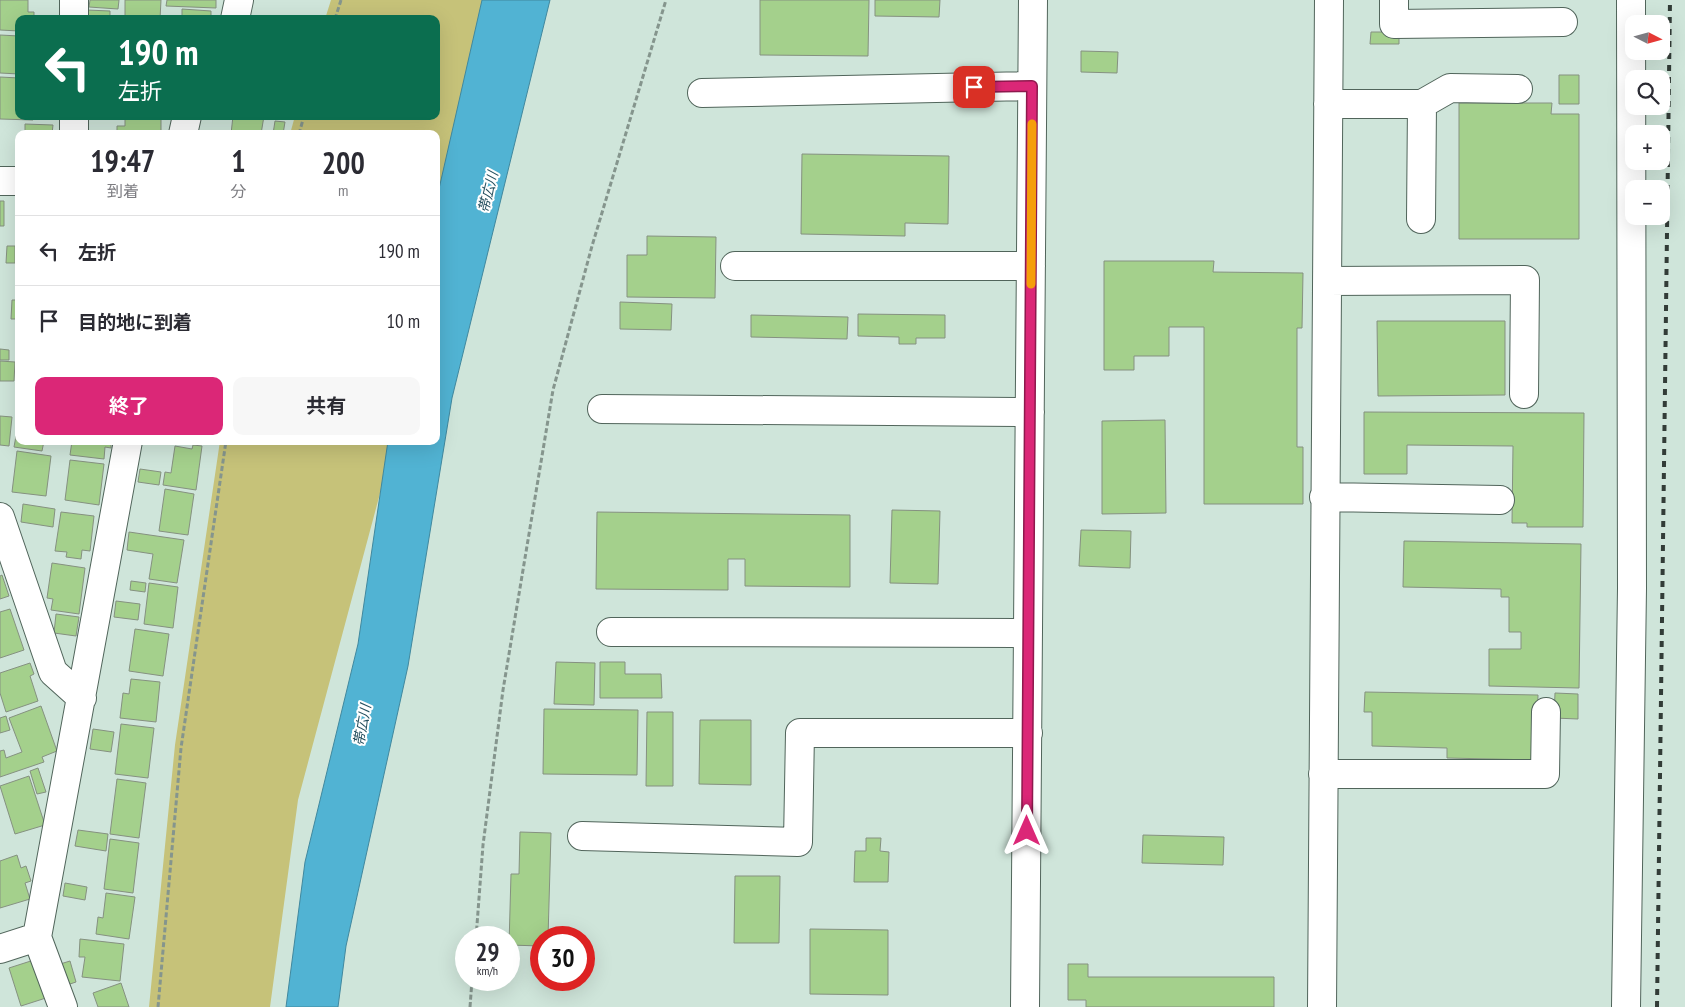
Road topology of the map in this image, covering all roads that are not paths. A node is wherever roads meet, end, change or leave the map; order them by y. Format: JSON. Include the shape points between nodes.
{"nodes":[{"id":1,"x":74,"y":0,"type":"edge"},
{"id":2,"x":239,"y":0,"type":"edge"},
{"id":3,"x":1033,"y":0,"type":"edge"},
{"id":4,"x":1329,"y":0,"type":"edge"},
{"id":5,"x":1394,"y":0,"type":"edge"},
{"id":6,"x":1631,"y":0,"type":"edge"},
{"id":7,"x":74,"y":15,"type":"edge"},
{"id":8,"x":236,"y":15,"type":"edge"},
{"id":9,"x":1563,"y":22,"type":"dead end"},
{"id":10,"x":1032,"y":86,"type":"junction"},
{"id":11,"x":1518,"y":89,"type":"dead end"},
{"id":12,"x":702,"y":93,"type":"dead end"},
{"id":13,"x":1328,"y":104,"type":"junction"},
{"id":14,"x":1422,"y":104,"type":"junction"},
{"id":15,"x":0,"y":181,"type":"edge"},
{"id":16,"x":15,"y":181,"type":"edge"},
{"id":17,"x":1421,"y":218,"type":"dead end"},
{"id":18,"x":735,"y":266,"type":"dead end"},
{"id":19,"x":1031,"y":266,"type":"junction"},
{"id":20,"x":1327,"y":281,"type":"junction"},
{"id":21,"x":1524,"y":394,"type":"dead end"},
{"id":22,"x":602,"y":409,"type":"dead end"},
{"id":23,"x":1030,"y":412,"type":"junction"},
{"id":24,"x":127,"y":445,"type":"edge"},
{"id":25,"x":1324,"y":498,"type":"junction"},
{"id":26,"x":1500,"y":500,"type":"dead end"},
{"id":27,"x":0,"y":517,"type":"edge"},
{"id":28,"x":611,"y":632,"type":"dead end"},
{"id":29,"x":1028,"y":633,"type":"junction"},
{"id":30,"x":82,"y":698,"type":"junction"},
{"id":31,"x":1546,"y":712,"type":"dead end"},
{"id":32,"x":1028,"y":733,"type":"junction"},
{"id":33,"x":1324,"y":774,"type":"junction"},
{"id":34,"x":582,"y":836,"type":"dead end"},
{"id":35,"x":37,"y":937,"type":"junction"},
{"id":36,"x":0,"y":949,"type":"edge"},
{"id":37,"x":63,"y":1007,"type":"edge"},
{"id":38,"x":1025,"y":1007,"type":"edge"},
{"id":39,"x":1322,"y":1007,"type":"edge"},
{"id":40,"x":1626,"y":1007,"type":"edge"}],
"edges":[{"from":1,"to":7,"type":"street"},
{"from":2,"to":8,"type":"street"},
{"from":3,"to":10,"type":"street"},
{"from":4,"to":13,"type":"street"},
{"from":5,"to":9,"type":"street","via":[[1394,24]]},
{"from":6,"to":40,"type":"street","via":[[1632,588]]},
{"from":10,"to":12,"type":"street"},
{"from":10,"to":19,"type":"street"},
{"from":11,"to":14,"type":"street","via":[[1450,88]]},
{"from":13,"to":14,"type":"street"},
{"from":13,"to":20,"type":"street"},
{"from":14,"to":17,"type":"street"},
{"from":15,"to":16,"type":"street"},
{"from":18,"to":19,"type":"street"},
{"from":19,"to":23,"type":"street"},
{"from":20,"to":21,"type":"street","via":[[1525,280]]},
{"from":20,"to":25,"type":"street"},
{"from":22,"to":23,"type":"street"},
{"from":23,"to":29,"type":"street"},
{"from":24,"to":30,"type":"street"},
{"from":25,"to":26,"type":"street"},
{"from":25,"to":33,"type":"street"},
{"from":27,"to":30,"type":"street","via":[[53,672]]},
{"from":28,"to":29,"type":"street"},
{"from":29,"to":32,"type":"street"},
{"from":30,"to":35,"type":"street"},
{"from":31,"to":33,"type":"street","via":[[1545,774]]},
{"from":32,"to":34,"type":"street","via":[[800,733],[798,842]]},
{"from":32,"to":38,"type":"street"},
{"from":33,"to":39,"type":"street"},
{"from":35,"to":36,"type":"street"},
{"from":35,"to":37,"type":"street"}]}
